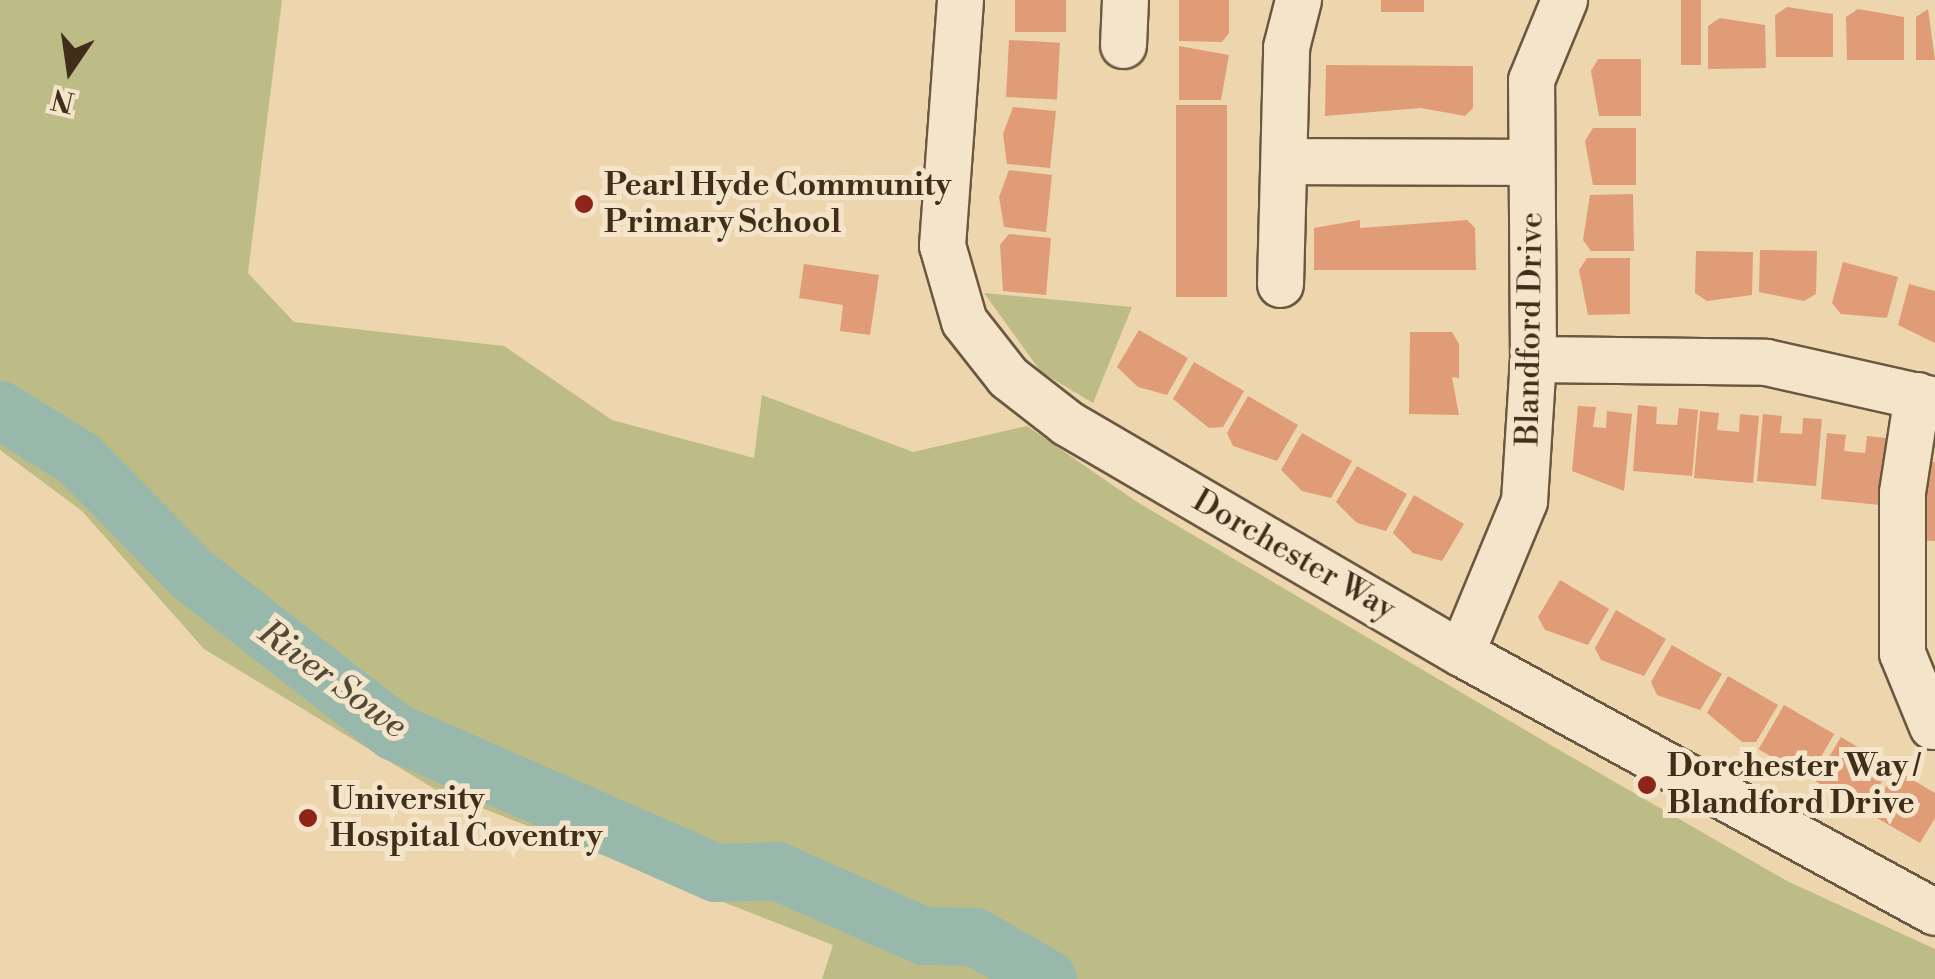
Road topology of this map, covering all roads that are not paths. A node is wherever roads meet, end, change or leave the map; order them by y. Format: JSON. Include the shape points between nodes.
{"nodes":[{"id":1,"x":960,"y":0,"type":"edge"},
{"id":2,"x":1125,"y":0,"type":"edge"},
{"id":3,"x":1298,"y":0,"type":"edge"},
{"id":4,"x":1564,"y":0,"type":"edge"},
{"id":5,"x":1123,"y":44,"type":"dead end"},
{"id":6,"x":1287,"y":161,"type":"junction"},
{"id":7,"x":1530,"y":162,"type":"junction"},
{"id":8,"x":1280,"y":284,"type":"dead end"},
{"id":9,"x":1534,"y":358,"type":"junction"},
{"id":10,"x":1926,"y":397,"type":"edge"},
{"id":11,"x":1462,"y":653,"type":"junction"},
{"id":12,"x":1932,"y":726,"type":"edge"},
{"id":13,"x":1935,"y":912,"type":"edge"}],
"edges":[{"from":1,"to":11,"type":"street","name":"Dorchester Way","via":[[942,246],[964,321],[984,350],[1067,423]]},
{"from":2,"to":5,"type":"street"},
{"from":3,"to":6,"type":"street","via":[[1286,46]]},
{"from":4,"to":7,"type":"street","name":"Blandford Drive","via":[[1535,57]]},
{"from":6,"to":7,"type":"street"},
{"from":6,"to":8,"type":"street"},
{"from":7,"to":9,"type":"street","name":"Blandford Drive"},
{"from":9,"to":10,"type":"street","via":[[1766,362]]},
{"from":9,"to":11,"type":"street","name":"Blandford Drive","via":[[1524,501]]},
{"from":10,"to":12,"type":"street","via":[[1902,492],[1902,654]]},
{"from":11,"to":13,"type":"street","name":"Dorchester Way"}]}
